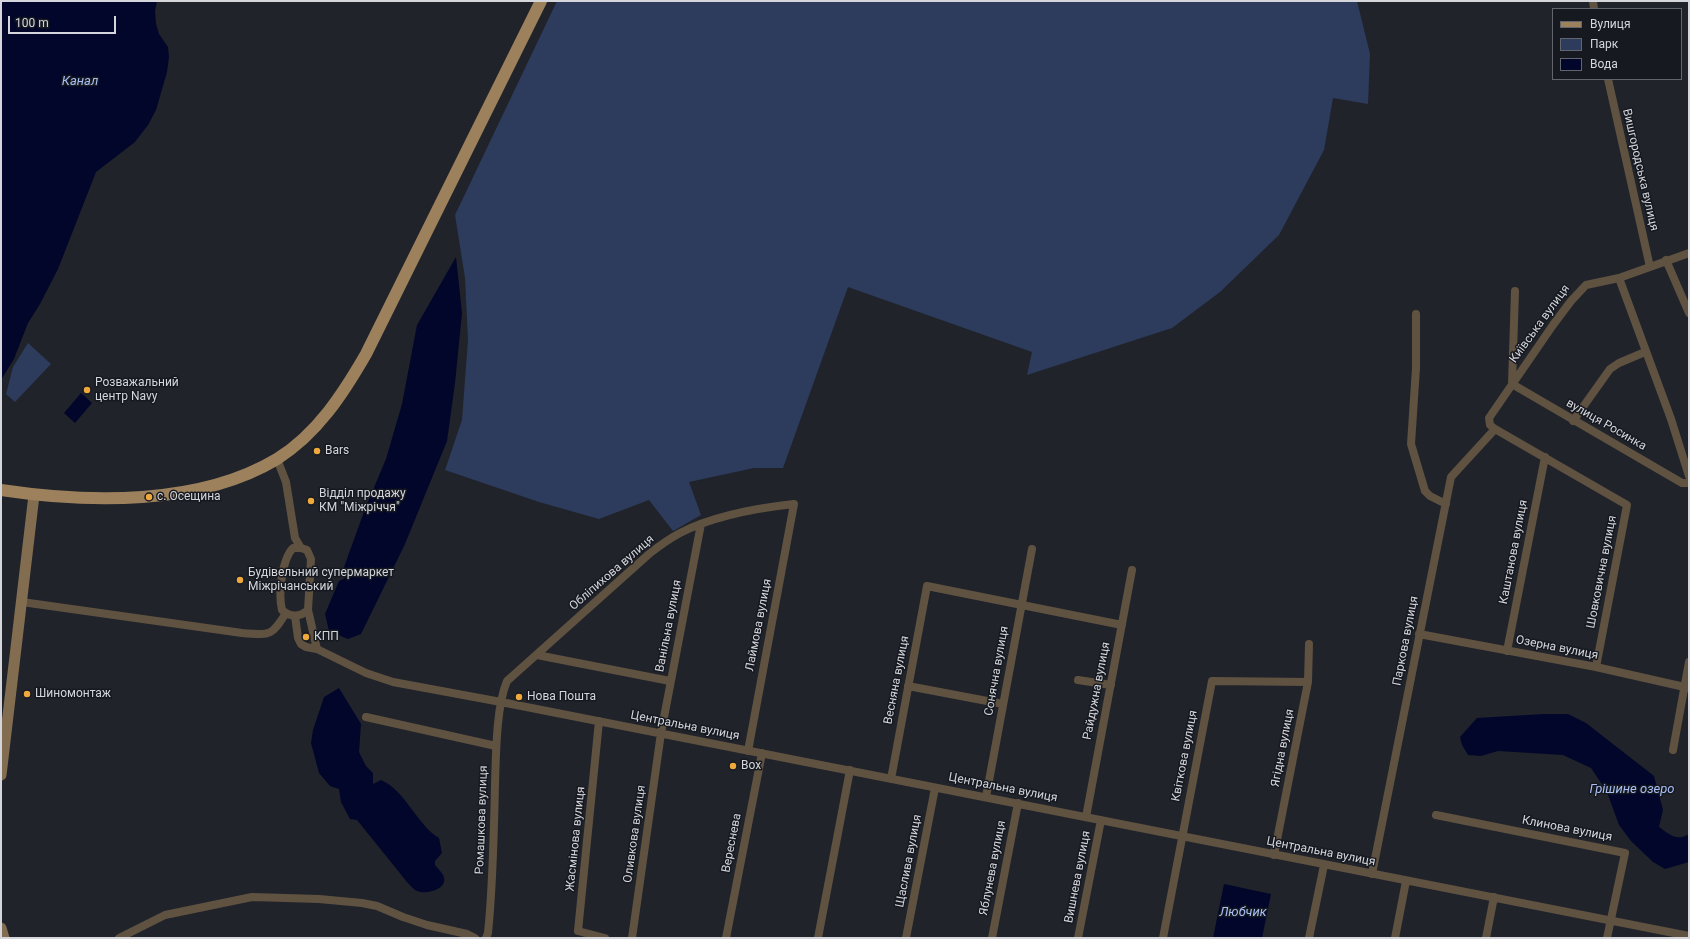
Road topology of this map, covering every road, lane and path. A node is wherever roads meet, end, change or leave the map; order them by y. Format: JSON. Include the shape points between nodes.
{"nodes":[{"id":1,"x":541,"y":1,"type":"edge"},
{"id":2,"x":1608,"y":80,"type":"edge"},
{"id":3,"x":1689,"y":253,"type":"edge"},
{"id":4,"x":1666,"y":260,"type":"junction"},
{"id":5,"x":1650,"y":267,"type":"junction"},
{"id":6,"x":1619,"y":278,"type":"junction"},
{"id":7,"x":1515,"y":292,"type":"dead end"},
{"id":8,"x":1416,"y":314,"type":"dead end"},
{"id":9,"x":1689,"y":314,"type":"edge"},
{"id":10,"x":1645,"y":352,"type":"junction"},
{"id":11,"x":1512,"y":384,"type":"junction"},
{"id":12,"x":1573,"y":421,"type":"junction"},
{"id":13,"x":1495,"y":429,"type":"junction"},
{"id":14,"x":1545,"y":457,"type":"junction"},
{"id":15,"x":277,"y":459,"type":"junction"},
{"id":16,"x":1689,"y":476,"type":"edge"},
{"id":17,"x":1689,"y":482,"type":"edge"},
{"id":18,"x":1,"y":490,"type":"edge"},
{"id":19,"x":34,"y":495,"type":"junction"},
{"id":20,"x":794,"y":504,"type":"joint"},
{"id":21,"x":1446,"y":504,"type":"junction"},
{"id":22,"x":700,"y":524,"type":"junction"},
{"id":23,"x":297,"y":548,"type":"junction"},
{"id":24,"x":1032,"y":549,"type":"dead end"},
{"id":25,"x":1132,"y":570,"type":"dead end"},
{"id":26,"x":22,"y":602,"type":"junction"},
{"id":27,"x":1022,"y":605,"type":"junction"},
{"id":28,"x":308,"y":610,"type":"junction"},
{"id":29,"x":286,"y":613,"type":"junction"},
{"id":30,"x":295,"y":616,"type":"junction"},
{"id":31,"x":1122,"y":625,"type":"junction"},
{"id":32,"x":1419,"y":634,"type":"junction"},
{"id":33,"x":1309,"y":644,"type":"dead end"},
{"id":34,"x":317,"y":650,"type":"junction"},
{"id":35,"x":1507,"y":651,"type":"junction"},
{"id":36,"x":537,"y":655,"type":"junction"},
{"id":37,"x":1689,"y":662,"type":"edge"},
{"id":38,"x":1596,"y":667,"type":"junction"},
{"id":39,"x":1078,"y":680,"type":"dead end"},
{"id":40,"x":670,"y":681,"type":"junction"},
{"id":41,"x":1308,"y":682,"type":"junction"},
{"id":42,"x":1111,"y":685,"type":"junction"},
{"id":43,"x":908,"y":686,"type":"junction"},
{"id":44,"x":1686,"y":687,"type":"edge"},
{"id":45,"x":501,"y":702,"type":"junction"},
{"id":46,"x":1003,"y":704,"type":"junction"},
{"id":47,"x":366,"y":717,"type":"dead end"},
{"id":48,"x":599,"y":722,"type":"junction"},
{"id":49,"x":661,"y":733,"type":"junction"},
{"id":50,"x":496,"y":746,"type":"junction"},
{"id":51,"x":1673,"y":750,"type":"dead end"},
{"id":52,"x":748,"y":751,"type":"junction"},
{"id":53,"x":762,"y":753,"type":"junction"},
{"id":54,"x":850,"y":770,"type":"junction"},
{"id":55,"x":1,"y":775,"type":"edge"},
{"id":56,"x":891,"y":779,"type":"junction"},
{"id":57,"x":935,"y":788,"type":"junction"},
{"id":58,"x":986,"y":797,"type":"junction"},
{"id":59,"x":1018,"y":803,"type":"junction"},
{"id":60,"x":1436,"y":815,"type":"dead end"},
{"id":61,"x":1086,"y":817,"type":"junction"},
{"id":62,"x":1101,"y":820,"type":"junction"},
{"id":63,"x":1182,"y":836,"type":"junction"},
{"id":64,"x":1274,"y":855,"type":"junction"},
{"id":65,"x":1324,"y":865,"type":"junction"},
{"id":66,"x":1372,"y":874,"type":"junction"},
{"id":67,"x":1406,"y":881,"type":"junction"},
{"id":68,"x":1494,"y":897,"type":"junction"},
{"id":69,"x":1610,"y":920,"type":"junction"},
{"id":70,"x":1,"y":928,"type":"edge"},
{"id":71,"x":1689,"y":936,"type":"edge"},
{"id":72,"x":4,"y":938,"type":"edge"},
{"id":73,"x":119,"y":938,"type":"edge"},
{"id":74,"x":475,"y":938,"type":"edge"},
{"id":75,"x":486,"y":938,"type":"edge"},
{"id":76,"x":605,"y":938,"type":"edge"},
{"id":77,"x":632,"y":938,"type":"edge"},
{"id":78,"x":727,"y":938,"type":"edge"},
{"id":79,"x":818,"y":938,"type":"edge"},
{"id":80,"x":906,"y":938,"type":"edge"},
{"id":81,"x":992,"y":938,"type":"edge"},
{"id":82,"x":1078,"y":938,"type":"edge"},
{"id":83,"x":1163,"y":938,"type":"edge"},
{"id":84,"x":1309,"y":938,"type":"edge"},
{"id":85,"x":1395,"y":938,"type":"edge"},
{"id":86,"x":1486,"y":938,"type":"edge"},
{"id":87,"x":1607,"y":938,"type":"edge"}],
"edges":[{"from":1,"to":15,"type":"main road","via":[[350,383],[336,404],[303,439]]},
{"from":2,"to":5,"type":"street","name":"Вишгородська вулиця"},
{"from":3,"to":4,"type":"street","name":"Київська вулиця"},
{"from":4,"to":5,"type":"street","name":"Київська вулиця"},
{"from":4,"to":9,"type":"street"},
{"from":5,"to":6,"type":"street","name":"Київська вулиця"},
{"from":6,"to":10,"type":"street"},
{"from":6,"to":11,"type":"street","name":"Київська вулиця","via":[[1586,285],[1553,325]]},
{"from":7,"to":11,"type":"street"},
{"from":8,"to":21,"type":"street","via":[[1416,368],[1411,444],[1425,491]]},
{"from":10,"to":12,"type":"street","via":[[1610,369]]},
{"from":10,"to":16,"type":"street","via":[[1671,419]]},
{"from":11,"to":12,"type":"street","name":"вулиця Росинка"},
{"from":11,"to":13,"type":"street","name":"Київська вулиця","via":[[1489,418],[1490,425]]},
{"from":12,"to":17,"type":"street","name":"вулиця Росинка","via":[[1682,483]]},
{"from":13,"to":14,"type":"street"},
{"from":13,"to":21,"type":"street","name":"Паркова вулиця","via":[[1451,477]]},
{"from":14,"to":35,"type":"street","name":"Каштанова вулиця"},
{"from":14,"to":38,"type":"street","name":"Шовковична вулиця","via":[[1627,505]]},
{"from":15,"to":19,"type":"main road","via":[[224,482],[162,495],[125,498]]},
{"from":15,"to":23,"type":"street","via":[[286,482]]},
{"from":18,"to":19,"type":"main road"},
{"from":19,"to":26,"type":"street"},
{"from":20,"to":22,"type":"street","name":"Обліпихова вулиця"},
{"from":20,"to":52,"type":"street","name":"Лаймова вулиця"},
{"from":21,"to":32,"type":"street","name":"Паркова вулиця"},
{"from":22,"to":36,"type":"street","name":"Обліпихова вулиця","via":[[671,538],[649,554]]},
{"from":22,"to":40,"type":"street","name":"Ванільна вулиця"},
{"from":23,"to":28,"type":"street","via":[[307,550],[311,559]]},
{"from":23,"to":29,"type":"street","via":[[286,558],[280,592],[282,610]]},
{"from":24,"to":27,"type":"street","name":"Сонячна вулиця"},
{"from":25,"to":31,"type":"street","name":"Райдужна вулиця"},
{"from":26,"to":29,"type":"street","via":[[266,635],[274,630]]},
{"from":26,"to":55,"type":"street"},
{"from":27,"to":31,"type":"street"},
{"from":27,"to":43,"type":"street","name":"Весняна вулиця","via":[[927,586]]},
{"from":27,"to":46,"type":"street","name":"Сонячна вулиця"},
{"from":28,"to":30,"type":"street"},
{"from":28,"to":34,"type":"street"},
{"from":29,"to":30,"type":"street"},
{"from":30,"to":34,"type":"street","name":"Центральна вулиця","via":[[301,644]]},
{"from":31,"to":42,"type":"street","name":"Райдужна вулиця"},
{"from":32,"to":35,"type":"street","name":"Озерна вулиця"},
{"from":32,"to":66,"type":"street","name":"Паркова вулиця"},
{"from":33,"to":41,"type":"street","name":"Ягідна вулиця"},
{"from":34,"to":45,"type":"street","name":"Центральна вулиця","via":[[366,673],[393,682]]},
{"from":35,"to":38,"type":"street","name":"Озерна вулиця"},
{"from":36,"to":40,"type":"street"},
{"from":36,"to":45,"type":"street","name":"Обліпихова вулиця","via":[[508,681]]},
{"from":37,"to":44,"type":"street"},
{"from":38,"to":44,"type":"street","name":"Озерна вулиця"},
{"from":39,"to":42,"type":"street"},
{"from":40,"to":49,"type":"street","name":"Ванільна вулиця"},
{"from":41,"to":63,"type":"street","name":"Квіткова вулиця","via":[[1212,681]]},
{"from":41,"to":64,"type":"street","name":"Ягідна вулиця"},
{"from":42,"to":61,"type":"street","name":"Райдужна вулиця"},
{"from":43,"to":46,"type":"street"},
{"from":43,"to":56,"type":"street","name":"Весняна вулиця"},
{"from":44,"to":51,"type":"street"},
{"from":45,"to":48,"type":"street","name":"Центральна вулиця"},
{"from":45,"to":50,"type":"street","name":"Ромашкова вулиця"},
{"from":46,"to":58,"type":"street","name":"Сонячна вулиця"},
{"from":47,"to":50,"type":"street"},
{"from":48,"to":49,"type":"street","name":"Центральна вулиця"},
{"from":48,"to":76,"type":"street","name":"Жасмінова вулиця","via":[[578,931]]},
{"from":49,"to":52,"type":"street","name":"Центральна вулиця"},
{"from":49,"to":77,"type":"street","name":"Оливкова вулиця"},
{"from":50,"to":75,"type":"street","name":"Ромашкова вулиця","via":[[492,892]]},
{"from":52,"to":53,"type":"street","name":"Центральна вулиця"},
{"from":53,"to":54,"type":"street","name":"Центральна вулиця"},
{"from":53,"to":78,"type":"street","name":"Вереснева"},
{"from":54,"to":56,"type":"street","name":"Центральна вулиця"},
{"from":54,"to":79,"type":"street"},
{"from":56,"to":57,"type":"street","name":"Центральна вулиця"},
{"from":57,"to":58,"type":"street","name":"Центральна вулиця"},
{"from":57,"to":80,"type":"street","name":"Щаслива вулиця"},
{"from":58,"to":59,"type":"street","name":"Центральна вулиця"},
{"from":59,"to":61,"type":"street","name":"Центральна вулиця"},
{"from":59,"to":81,"type":"street","name":"Яблунева вулиця"},
{"from":60,"to":69,"type":"street","name":"Клинова вулиця","via":[[1625,853]]},
{"from":61,"to":62,"type":"street","name":"Центральна вулиця"},
{"from":62,"to":63,"type":"street","name":"Центральна вулиця"},
{"from":62,"to":82,"type":"street","name":"Вишнева вулиця"},
{"from":63,"to":64,"type":"street","name":"Центральна вулиця"},
{"from":63,"to":83,"type":"street","name":"Квіткова вулиця"},
{"from":64,"to":65,"type":"street","name":"Центральна вулиця"},
{"from":65,"to":66,"type":"street","name":"Центральна вулиця"},
{"from":65,"to":84,"type":"street"},
{"from":66,"to":67,"type":"street","name":"Центральна вулиця"},
{"from":67,"to":68,"type":"street","name":"Центральна вулиця"},
{"from":67,"to":85,"type":"street"},
{"from":68,"to":69,"type":"street","name":"Центральна вулиця"},
{"from":68,"to":86,"type":"street"},
{"from":69,"to":71,"type":"street","name":"Центральна вулиця"},
{"from":69,"to":87,"type":"street"},
{"from":70,"to":72,"type":"street"},
{"from":73,"to":74,"type":"street","via":[[165,915],[252,897],[362,902],[427,925]]}]}
